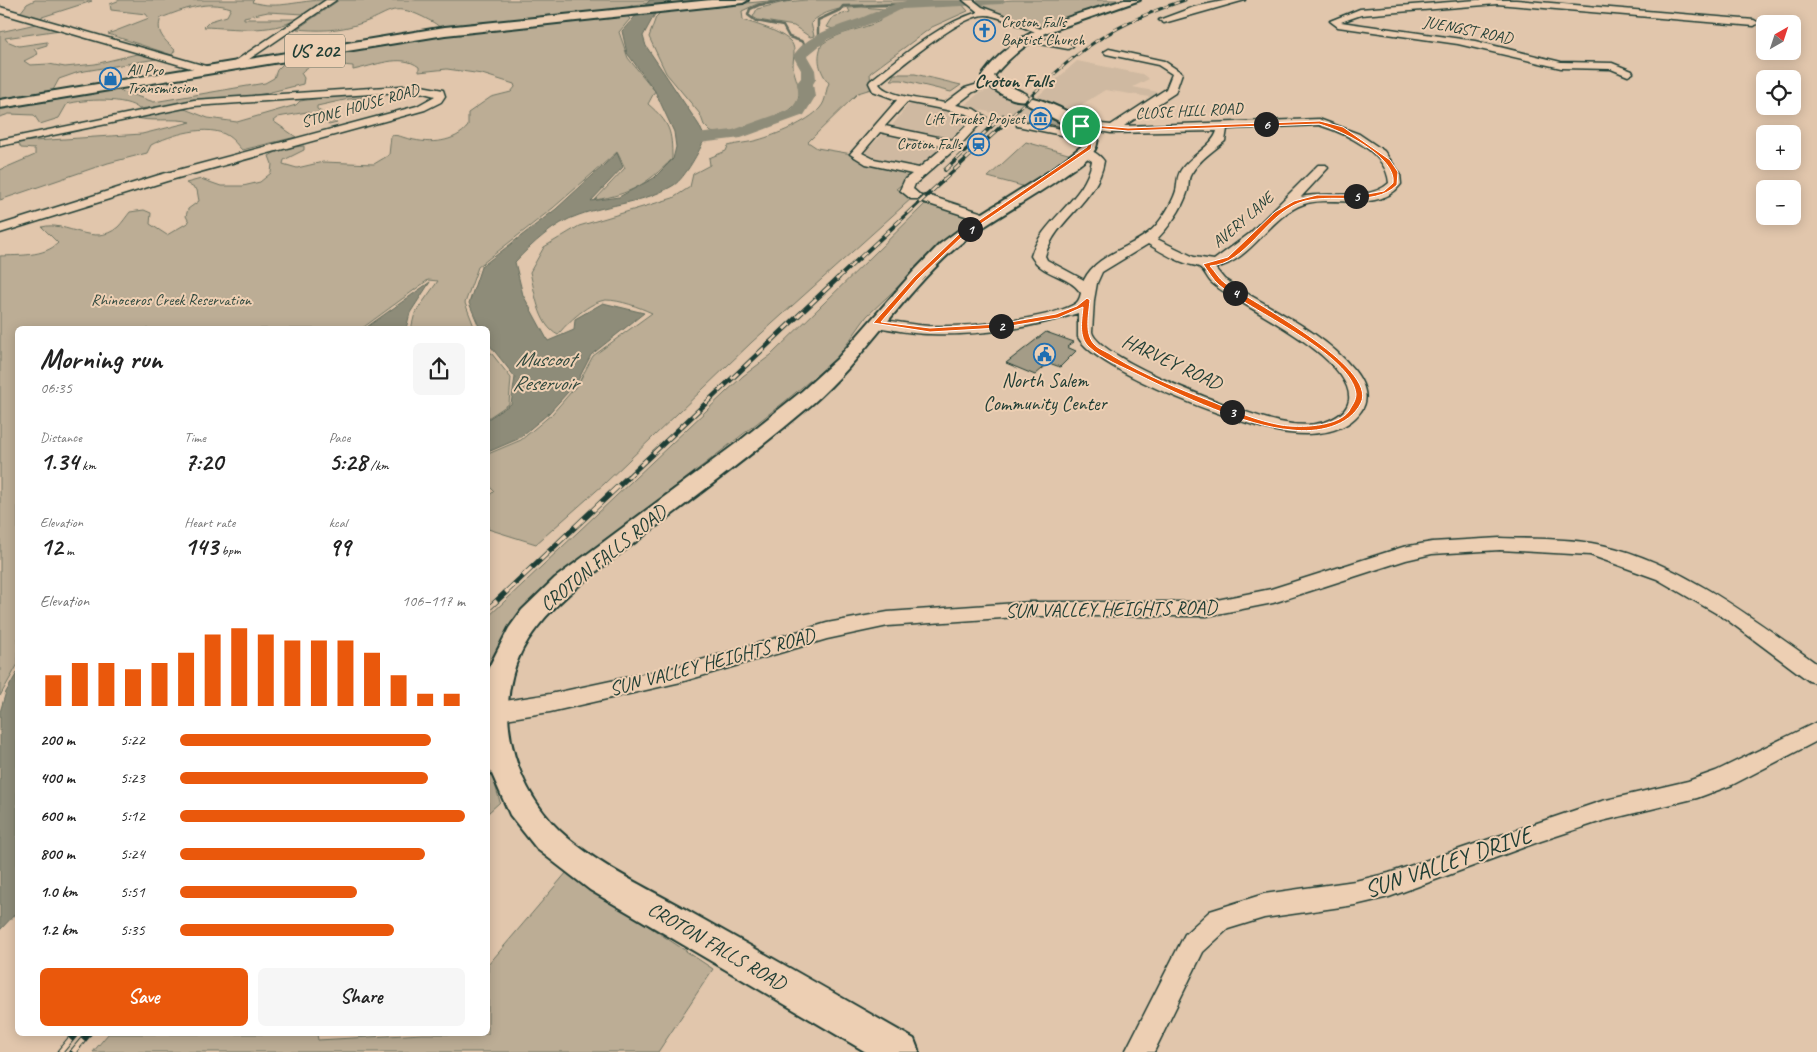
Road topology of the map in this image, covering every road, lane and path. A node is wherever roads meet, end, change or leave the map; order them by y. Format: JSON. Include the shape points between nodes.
{"nodes":[{"id":1,"x":332,"y":0,"type":"edge"},
{"id":2,"x":743,"y":0,"type":"edge"},
{"id":3,"x":966,"y":0,"type":"edge"},
{"id":4,"x":1135,"y":0,"type":"edge"},
{"id":5,"x":1241,"y":0,"type":"edge"},
{"id":6,"x":1496,"y":0,"type":"edge"},
{"id":7,"x":0,"y":10,"type":"edge"},
{"id":8,"x":985,"y":12,"type":"junction"},
{"id":9,"x":1164,"y":20,"type":"dead end"},
{"id":10,"x":1754,"y":23,"type":"dead end"},
{"id":11,"x":1041,"y":31,"type":"junction"},
{"id":12,"x":1028,"y":39,"type":"junction"},
{"id":13,"x":1068,"y":46,"type":"dead end"},
{"id":14,"x":1109,"y":52,"type":"dead end"},
{"id":15,"x":236,"y":64,"type":"junction"},
{"id":16,"x":205,"y":69,"type":"junction"},
{"id":17,"x":1628,"y":73,"type":"dead end"},
{"id":18,"x":992,"y":84,"type":"junction"},
{"id":19,"x":904,"y":99,"type":"junction"},
{"id":20,"x":952,"y":102,"type":"junction"},
{"id":21,"x":0,"y":104,"type":"edge"},
{"id":22,"x":1021,"y":124,"type":"dead end"},
{"id":23,"x":1081,"y":126,"type":"junction"},
{"id":24,"x":1219,"y":126,"type":"junction"},
{"id":25,"x":1116,"y":127,"type":"junction"},
{"id":26,"x":878,"y":128,"type":"junction"},
{"id":27,"x":0,"y":143,"type":"edge"},
{"id":28,"x":954,"y":144,"type":"junction"},
{"id":29,"x":1089,"y":145,"type":"junction"},
{"id":30,"x":1322,"y":168,"type":"dead end"},
{"id":31,"x":922,"y":172,"type":"junction"},
{"id":32,"x":921,"y":197,"type":"joint"},
{"id":33,"x":1286,"y":207,"type":"junction"},
{"id":34,"x":984,"y":218,"type":"junction"},
{"id":35,"x":0,"y":229,"type":"edge"},
{"id":36,"x":1148,"y":239,"type":"junction"},
{"id":37,"x":1107,"y":262,"type":"junction"},
{"id":38,"x":1206,"y":264,"type":"junction"},
{"id":39,"x":1049,"y":268,"type":"junction"},
{"id":40,"x":1088,"y":297,"type":"junction"},
{"id":41,"x":877,"y":323,"type":"junction"},
{"id":42,"x":1817,"y":675,"type":"edge"},
{"id":43,"x":494,"y":712,"type":"junction"},
{"id":44,"x":1817,"y":731,"type":"edge"},
{"id":45,"x":901,"y":1052,"type":"edge"},
{"id":46,"x":1139,"y":1052,"type":"edge"}],
"edges":[{"from":1,"to":15,"type":"street"},
{"from":2,"to":15,"type":"main road","number":"US 202","via":[[444,31]]},
{"from":3,"to":8,"type":"street"},
{"from":4,"to":11,"type":"main road"},
{"from":5,"to":9,"type":"street"},
{"from":6,"to":10,"type":"street","name":"JUENGST ROAD"},
{"from":6,"to":17,"type":"street","name":"JUENGST ROAD","via":[[1360,12],[1335,22],[1474,44],[1562,66],[1617,67]]},
{"from":7,"to":16,"type":"street"},
{"from":8,"to":11,"type":"street"},
{"from":8,"to":19,"type":"street","via":[[942,31],[874,83],[882,92]]},
{"from":11,"to":12,"type":"main road"},
{"from":12,"to":13,"type":"street"},
{"from":12,"to":18,"type":"main road","via":[[989,73]]},
{"from":14,"to":25,"type":"street","via":[[1161,63],[1177,73],[1171,91]]},
{"from":15,"to":16,"type":"main road","number":"US 202"},
{"from":16,"to":21,"type":"main road","number":"US 202"},
{"from":18,"to":20,"type":"street","via":[[974,87]]},
{"from":18,"to":23,"type":"main road"},
{"from":19,"to":20,"type":"street"},
{"from":19,"to":26,"type":"street"},
{"from":20,"to":28,"type":"street","via":[[981,117]]},
{"from":22,"to":29,"type":"street"},
{"from":23,"to":25,"type":"street","name":"CLOSE HILL ROAD"},
{"from":23,"to":29,"type":"main road"},
{"from":24,"to":25,"type":"street","name":"CLOSE HILL ROAD","via":[[1128,130]]},
{"from":24,"to":33,"type":"street","name":"CLOSE HILL ROAD","via":[[1327,124],[1348,132],[1381,155],[1395,172],[1395,184],[1386,193],[1317,197]]},
{"from":24,"to":36,"type":"street","via":[[1223,131],[1221,139],[1187,170],[1182,180],[1182,191],[1171,212]]},
{"from":25,"to":29,"type":"street"},
{"from":26,"to":28,"type":"street"},
{"from":26,"to":31,"type":"street","via":[[856,151],[858,157]]},
{"from":27,"to":35,"type":"street","name":"STONE HOUSE ROAD","via":[[194,103],[416,88],[435,89],[440,96],[420,108],[163,178]]},
{"from":28,"to":31,"type":"street"},
{"from":29,"to":34,"type":"main road","name":"CROTON FALLS ROAD"},
{"from":29,"to":39,"type":"street","via":[[1098,161],[1097,172],[1089,187],[1041,245],[1038,256]]},
{"from":30,"to":33,"type":"street","name":"AVERY LANE"},
{"from":31,"to":32,"type":"street","via":[[906,186],[908,194]]},
{"from":32,"to":34,"type":"street"},
{"from":33,"to":38,"type":"street","name":"AVERY LANE","via":[[1230,258],[1217,264]]},
{"from":34,"to":41,"type":"main road","name":"CROTON FALLS ROAD","via":[[932,262]]},
{"from":36,"to":37,"type":"street"},
{"from":36,"to":38,"type":"street","name":"AVERY LANE","via":[[1183,257]]},
{"from":37,"to":39,"type":"street","via":[[1083,269]]},
{"from":37,"to":40,"type":"street","via":[[1096,270]]},
{"from":38,"to":40,"type":"street","name":"HARVEY ROAD","via":[[1214,278],[1226,287],[1341,363],[1359,392],[1359,401],[1348,416],[1326,426],[1278,427],[1175,390],[1091,345],[1084,331]]},
{"from":39,"to":40,"type":"street","via":[[1080,281]]},
{"from":40,"to":41,"type":"street","via":[[1080,308],[1058,316],[999,326],[930,330]]},
{"from":41,"to":43,"type":"main road","name":"CROTON FALLS ROAD","via":[[845,362],[809,396],[550,598],[508,651],[500,671]]},
{"from":42,"to":43,"type":"street","name":"SUN VALLEY HEIGHTS ROAD","via":[[1733,614],[1664,574],[1591,549],[1500,544],[1432,548],[1403,554],[1273,596],[1206,609],[1030,609],[888,619],[828,631],[681,674]]},
{"from":43,"to":45,"type":"main road","name":"CROTON FALLS ROAD","via":[[500,758],[508,782],[534,826],[554,844],[607,882]]},
{"from":44,"to":46,"type":"street","name":"SUN VALLEY DRIVE","via":[[1724,778],[1539,831],[1389,885],[1264,906],[1219,920],[1194,943]]}]}
